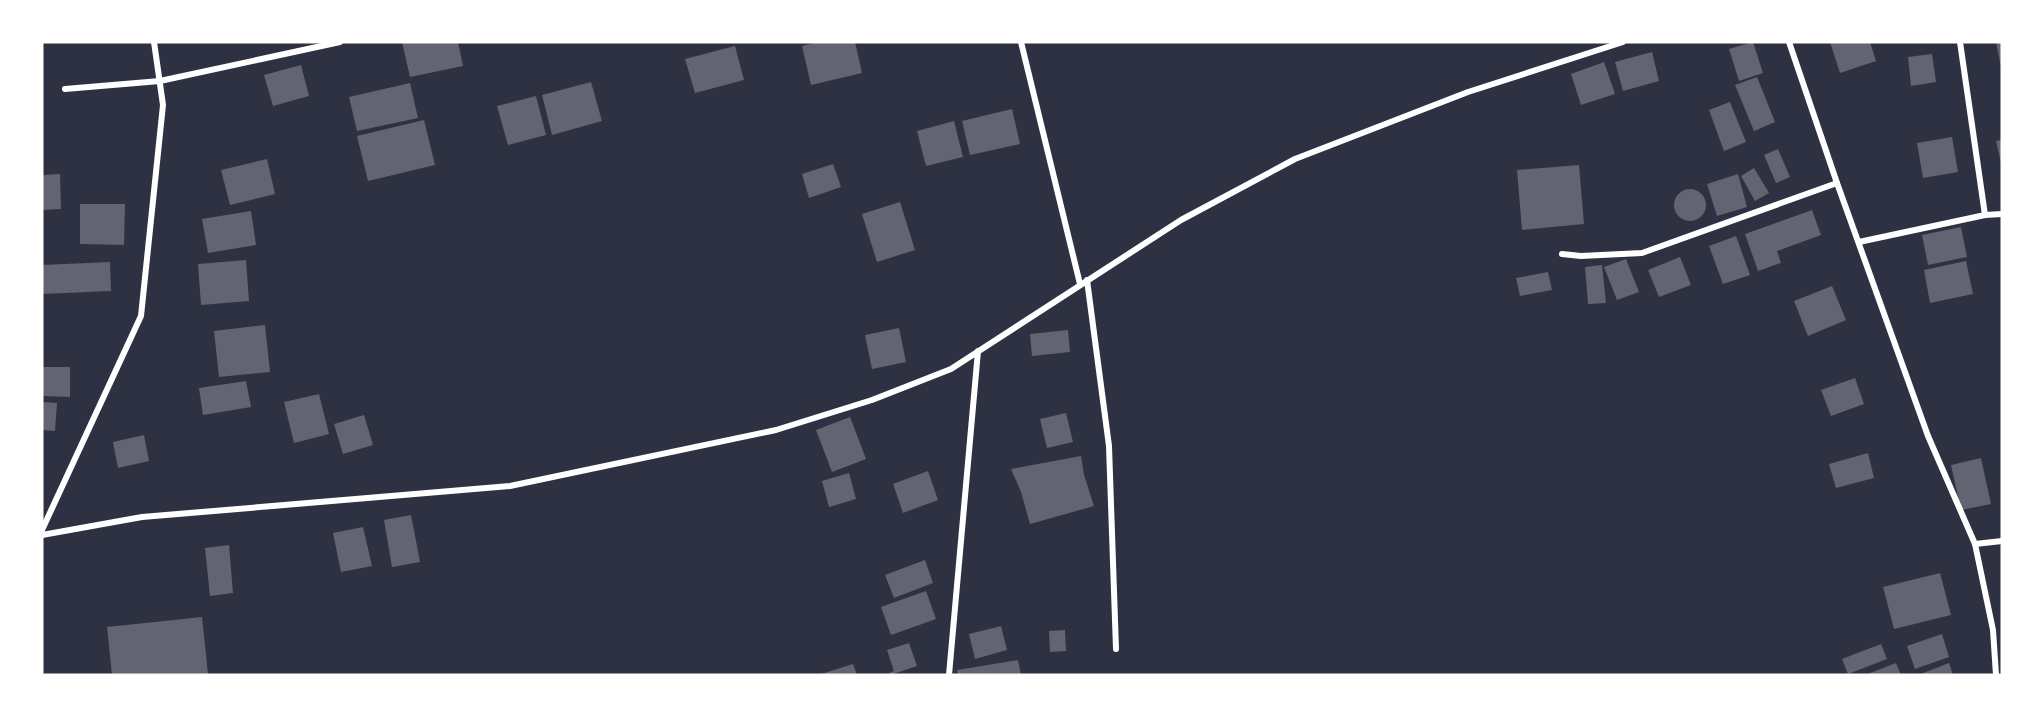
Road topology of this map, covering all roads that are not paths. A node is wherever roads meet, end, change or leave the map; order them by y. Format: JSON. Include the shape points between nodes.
{"nodes":[{"id":1,"x":154,"y":42,"type":"edge"},
{"id":2,"x":340,"y":42,"type":"edge"},
{"id":3,"x":1021,"y":42,"type":"edge"},
{"id":4,"x":1623,"y":42,"type":"edge"},
{"id":5,"x":1788,"y":42,"type":"edge"},
{"id":6,"x":1959,"y":42,"type":"edge"},
{"id":7,"x":160,"y":81,"type":"junction"},
{"id":8,"x":65,"y":89,"type":"dead end"},
{"id":9,"x":1837,"y":183,"type":"junction"},
{"id":10,"x":2002,"y":214,"type":"edge"},
{"id":11,"x":1984,"y":215,"type":"junction"},
{"id":12,"x":1859,"y":242,"type":"junction"},
{"id":13,"x":1562,"y":254,"type":"dead end"},
{"id":14,"x":1087,"y":280,"type":"junction"},
{"id":15,"x":1080,"y":284,"type":"junction"},
{"id":16,"x":978,"y":351,"type":"junction"},
{"id":17,"x":42,"y":532,"type":"edge"},
{"id":18,"x":2002,"y":541,"type":"edge"},
{"id":19,"x":1975,"y":544,"type":"junction"},
{"id":20,"x":1116,"y":649,"type":"dead end"},
{"id":21,"x":949,"y":675,"type":"edge"},
{"id":22,"x":1996,"y":675,"type":"edge"}],
"edges":[{"from":1,"to":7,"type":"street"},
{"from":2,"to":7,"type":"street"},
{"from":3,"to":15,"type":"street"},
{"from":4,"to":14,"type":"street","via":[[1468,92],[1295,159],[1181,220]]},
{"from":5,"to":9,"type":"street"},
{"from":6,"to":11,"type":"street"},
{"from":7,"to":8,"type":"street"},
{"from":7,"to":17,"type":"street","via":[[163,105],[141,316]]},
{"from":9,"to":12,"type":"street"},
{"from":9,"to":13,"type":"street","via":[[1642,253]]},
{"from":10,"to":11,"type":"street"},
{"from":11,"to":12,"type":"street"},
{"from":12,"to":19,"type":"street","via":[[1928,435]]},
{"from":14,"to":15,"type":"street"},
{"from":14,"to":20,"type":"street","via":[[1109,446]]},
{"from":15,"to":16,"type":"street"},
{"from":16,"to":17,"type":"street","via":[[951,369],[872,400],[776,430],[510,486],[142,517]]},
{"from":16,"to":21,"type":"street"},
{"from":18,"to":19,"type":"street"},
{"from":19,"to":22,"type":"street","via":[[1993,630]]}]}
